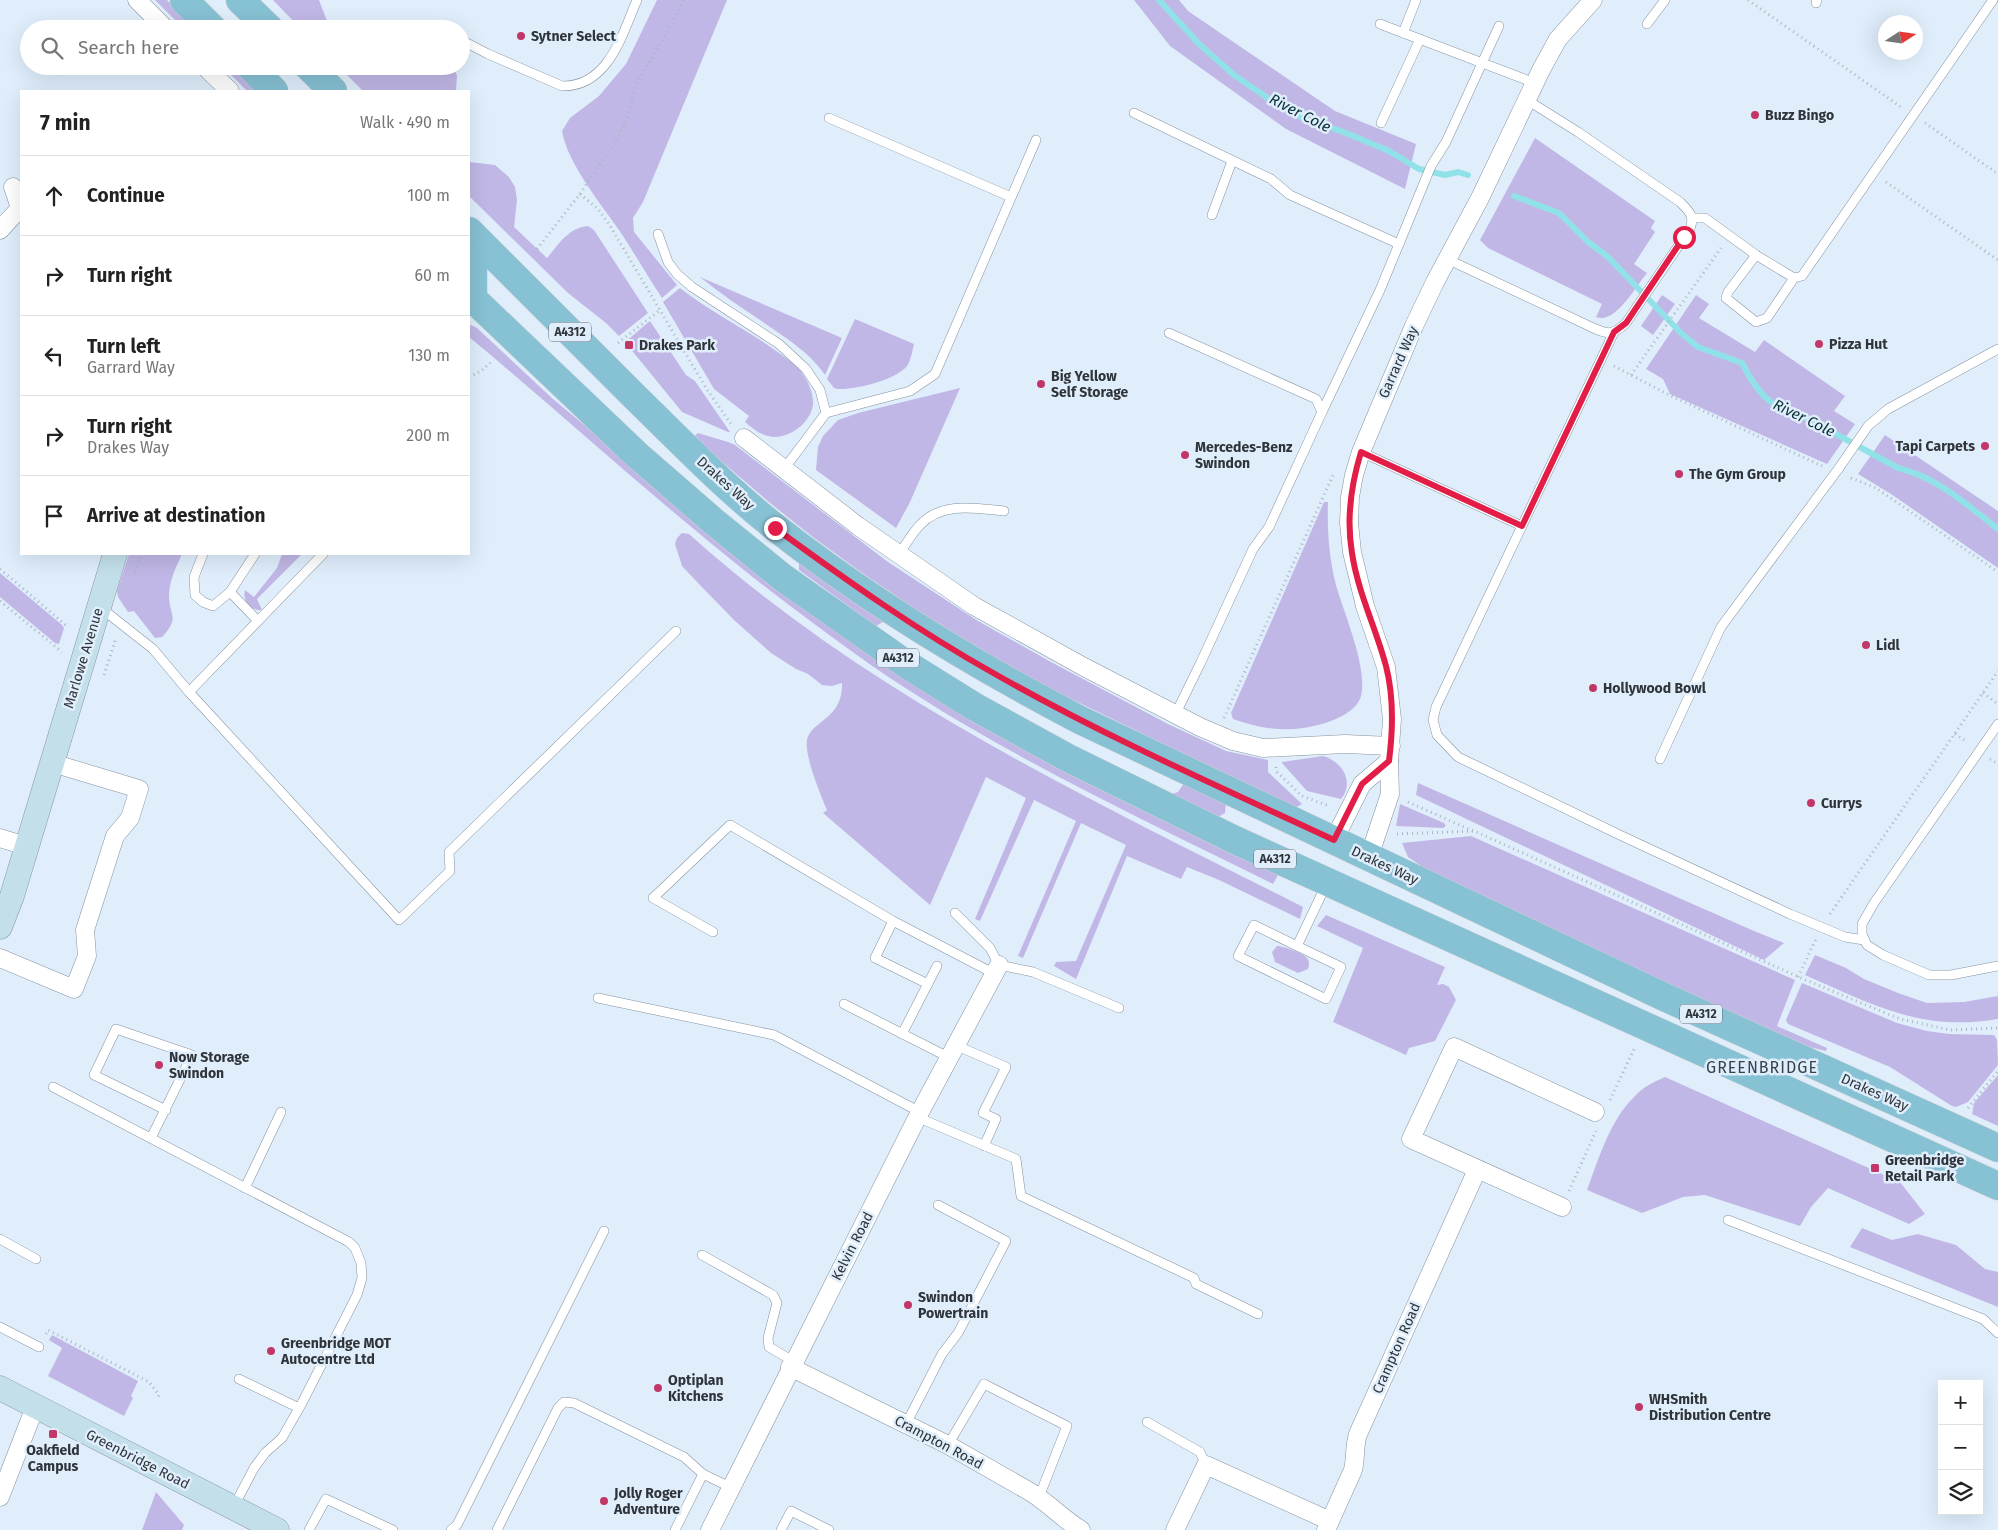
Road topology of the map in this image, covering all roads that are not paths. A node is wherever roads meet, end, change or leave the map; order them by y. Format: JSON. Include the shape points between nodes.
{"nodes":[{"id":1,"x":137,"y":0,"type":"edge"},
{"id":2,"x":184,"y":0,"type":"edge"},
{"id":3,"x":240,"y":0,"type":"edge"},
{"id":4,"x":637,"y":0,"type":"edge"},
{"id":5,"x":1416,"y":0,"type":"edge"},
{"id":6,"x":1665,"y":0,"type":"edge"},
{"id":7,"x":1996,"y":1,"type":"edge"},
{"id":8,"x":1582,"y":3,"type":"edge"},
{"id":9,"x":157,"y":20,"type":"edge"},
{"id":10,"x":203,"y":20,"type":"edge"},
{"id":11,"x":261,"y":20,"type":"edge"},
{"id":12,"x":1380,"y":24,"type":"dead end"},
{"id":13,"x":1648,"y":24,"type":"dead end"},
{"id":14,"x":1499,"y":26,"type":"dead end"},
{"id":15,"x":1402,"y":33,"type":"junction"},
{"id":16,"x":1420,"y":39,"type":"junction"},
{"id":17,"x":470,"y":45,"type":"edge"},
{"id":18,"x":1482,"y":63,"type":"junction"},
{"id":19,"x":213,"y":75,"type":"edge"},
{"id":20,"x":259,"y":75,"type":"edge"},
{"id":21,"x":317,"y":75,"type":"edge"},
{"id":22,"x":1535,"y":83,"type":"junction"},
{"id":23,"x":229,"y":90,"type":"edge"},
{"id":24,"x":273,"y":90,"type":"edge"},
{"id":25,"x":331,"y":90,"type":"edge"},
{"id":26,"x":1527,"y":100,"type":"junction"},
{"id":27,"x":1134,"y":113,"type":"dead end"},
{"id":28,"x":829,"y":118,"type":"dead end"},
{"id":29,"x":1381,"y":123,"type":"dead end"},
{"id":30,"x":1036,"y":140,"type":"dead end"},
{"id":31,"x":1232,"y":161,"type":"junction"},
{"id":32,"x":13,"y":187,"type":"dead end"},
{"id":33,"x":1011,"y":197,"type":"junction"},
{"id":34,"x":20,"y":205,"type":"edge"},
{"id":35,"x":20,"y":209,"type":"edge"},
{"id":36,"x":1212,"y":215,"type":"dead end"},
{"id":37,"x":1692,"y":218,"type":"junction"},
{"id":38,"x":0,"y":230,"type":"edge"},
{"id":39,"x":470,"y":232,"type":"edge"},
{"id":40,"x":658,"y":234,"type":"dead end"},
{"id":41,"x":1399,"y":244,"type":"junction"},
{"id":42,"x":1756,"y":255,"type":"junction"},
{"id":43,"x":1447,"y":259,"type":"junction"},
{"id":44,"x":470,"y":262,"type":"edge"},
{"id":45,"x":1794,"y":278,"type":"junction"},
{"id":46,"x":470,"y":298,"type":"edge"},
{"id":47,"x":1614,"y":332,"type":"junction"},
{"id":48,"x":1169,"y":333,"type":"dead end"},
{"id":49,"x":1998,"y":349,"type":"edge"},
{"id":50,"x":1322,"y":412,"type":"junction"},
{"id":51,"x":826,"y":413,"type":"junction"},
{"id":52,"x":744,"y":438,"type":"road end"},
{"id":53,"x":1361,"y":452,"type":"junction"},
{"id":54,"x":784,"y":468,"type":"junction"},
{"id":55,"x":1004,"y":511,"type":"dead end"},
{"id":56,"x":1522,"y":526,"type":"junction"},
{"id":57,"x":115,"y":555,"type":"edge"},
{"id":58,"x":203,"y":555,"type":"edge"},
{"id":59,"x":254,"y":555,"type":"edge"},
{"id":60,"x":322,"y":555,"type":"edge"},
{"id":61,"x":899,"y":555,"type":"junction"},
{"id":62,"x":230,"y":592,"type":"junction"},
{"id":63,"x":99,"y":606,"type":"junction"},
{"id":64,"x":257,"y":620,"type":"junction"},
{"id":65,"x":676,"y":631,"type":"dead end"},
{"id":66,"x":189,"y":692,"type":"junction"},
{"id":67,"x":1175,"y":715,"type":"junction"},
{"id":68,"x":1997,"y":728,"type":"edge"},
{"id":69,"x":1390,"y":753,"type":"junction"},
{"id":70,"x":1660,"y":759,"type":"dead end"},
{"id":71,"x":52,"y":763,"type":"junction"},
{"id":72,"x":0,"y":838,"type":"edge"},
{"id":73,"x":1334,"y":840,"type":"junction"},
{"id":74,"x":26,"y":846,"type":"junction"},
{"id":75,"x":1370,"y":857,"type":"junction"},
{"id":76,"x":1332,"y":884,"type":"junction"},
{"id":77,"x":955,"y":913,"type":"dead end"},
{"id":78,"x":893,"y":920,"type":"junction"},
{"id":79,"x":0,"y":927,"type":"edge"},
{"id":80,"x":713,"y":932,"type":"dead end"},
{"id":81,"x":1864,"y":940,"type":"junction"},
{"id":82,"x":1297,"y":946,"type":"junction"},
{"id":83,"x":0,"y":958,"type":"edge"},
{"id":84,"x":937,"y":966,"type":"dead end"},
{"id":85,"x":1998,"y":966,"type":"edge"},
{"id":86,"x":996,"y":969,"type":"junction"},
{"id":87,"x":928,"y":984,"type":"junction"},
{"id":88,"x":598,"y":998,"type":"dead end"},
{"id":89,"x":844,"y":1004,"type":"dead end"},
{"id":90,"x":1119,"y":1008,"type":"dead end"},
{"id":91,"x":902,"y":1034,"type":"junction"},
{"id":92,"x":952,"y":1051,"type":"junction"},
{"id":93,"x":52,"y":1087,"type":"dead end"},
{"id":94,"x":166,"y":1110,"type":"junction"},
{"id":95,"x":280,"y":1112,"type":"dead end"},
{"id":96,"x":1595,"y":1112,"type":"dead end"},
{"id":97,"x":918,"y":1115,"type":"junction"},
{"id":98,"x":151,"y":1138,"type":"junction"},
{"id":99,"x":984,"y":1146,"type":"junction"},
{"id":100,"x":1998,"y":1148,"type":"edge"},
{"id":101,"x":1477,"y":1170,"type":"junction"},
{"id":102,"x":1998,"y":1186,"type":"edge"},
{"id":103,"x":245,"y":1188,"type":"junction"},
{"id":104,"x":938,"y":1205,"type":"dead end"},
{"id":105,"x":1562,"y":1207,"type":"dead end"},
{"id":106,"x":1728,"y":1220,"type":"dead end"},
{"id":107,"x":604,"y":1231,"type":"dead end"},
{"id":108,"x":0,"y":1239,"type":"edge"},
{"id":109,"x":702,"y":1255,"type":"dead end"},
{"id":110,"x":36,"y":1259,"type":"dead end"},
{"id":111,"x":1258,"y":1314,"type":"dead end"},
{"id":112,"x":0,"y":1327,"type":"edge"},
{"id":113,"x":1998,"y":1333,"type":"edge"},
{"id":114,"x":39,"y":1347,"type":"road end"},
{"id":115,"x":792,"y":1364,"type":"junction"},
{"id":116,"x":239,"y":1379,"type":"dead end"},
{"id":117,"x":0,"y":1388,"type":"edge"},
{"id":118,"x":35,"y":1407,"type":"junction"},
{"id":119,"x":299,"y":1408,"type":"junction"},
{"id":120,"x":1147,"y":1422,"type":"dead end"},
{"id":121,"x":906,"y":1424,"type":"junction"},
{"id":122,"x":948,"y":1445,"type":"junction"},
{"id":123,"x":1206,"y":1466,"type":"junction"},
{"id":124,"x":703,"y":1474,"type":"junction"},
{"id":125,"x":732,"y":1488,"type":"junction"},
{"id":126,"x":0,"y":1497,"type":"edge"},
{"id":127,"x":1039,"y":1497,"type":"junction"},
{"id":128,"x":233,"y":1508,"type":"junction"},
{"id":129,"x":1328,"y":1526,"type":"edge"},
{"id":130,"x":277,"y":1530,"type":"edge"},
{"id":131,"x":309,"y":1530,"type":"edge"},
{"id":132,"x":393,"y":1530,"type":"edge"},
{"id":133,"x":452,"y":1530,"type":"edge"},
{"id":134,"x":497,"y":1530,"type":"edge"},
{"id":135,"x":675,"y":1530,"type":"edge"},
{"id":136,"x":710,"y":1530,"type":"edge"},
{"id":137,"x":781,"y":1530,"type":"edge"},
{"id":138,"x":829,"y":1530,"type":"edge"},
{"id":139,"x":1081,"y":1530,"type":"edge"},
{"id":140,"x":1176,"y":1530,"type":"edge"}],
"edges":[{"from":1,"to":9,"type":"street"},
{"from":2,"to":10,"type":"main road"},
{"from":3,"to":11,"type":"main road"},
{"from":4,"to":17,"type":"lane","via":[[612,57],[593,78],[576,86],[562,86]]},
{"from":5,"to":15,"type":"lane"},
{"from":6,"to":13,"type":"lane"},
{"from":7,"to":45,"type":"lane","via":[[1811,265],[1802,276]]},
{"from":8,"to":22,"type":"street","name":"Garrard Way"},
{"from":12,"to":15,"type":"lane"},
{"from":14,"to":18,"type":"lane"},
{"from":15,"to":16,"type":"lane"},
{"from":16,"to":18,"type":"lane"},
{"from":16,"to":29,"type":"lane"},
{"from":18,"to":22,"type":"lane"},
{"from":18,"to":41,"type":"lane","via":[[1446,142],[1431,166]]},
{"from":19,"to":23,"type":"street"},
{"from":20,"to":24,"type":"main road"},
{"from":21,"to":25,"type":"main road"},
{"from":22,"to":26,"type":"street","name":"Garrard Way"},
{"from":26,"to":37,"type":"lane","via":[[1680,202],[1690,211]]},
{"from":26,"to":43,"type":"street","name":"Garrard Way"},
{"from":27,"to":31,"type":"lane"},
{"from":28,"to":33,"type":"lane"},
{"from":30,"to":33,"type":"lane"},
{"from":31,"to":36,"type":"lane"},
{"from":31,"to":41,"type":"lane","via":[[1271,179],[1290,195]]},
{"from":32,"to":34,"type":"street"},
{"from":33,"to":51,"type":"lane","via":[[934,374],[910,390]]},
{"from":35,"to":38,"type":"street"},
{"from":37,"to":42,"type":"lane","via":[[1705,218]]},
{"from":37,"to":47,"type":"lane","via":[[1690,229],[1626,323]]},
{"from":39,"to":73,"type":"main road","name":"Drakes Way","number":"A4312","via":[[728,486],[775,528],[823,563],[941,643],[1031,694]]},
{"from":40,"to":51,"type":"lane","via":[[668,262],[677,274],[779,344],[806,369],[820,390]]},
{"from":41,"to":50,"type":"lane"},
{"from":42,"to":45,"type":"lane"},
{"from":42,"to":45,"type":"lane","via":[[1726,298],[1756,322],[1767,318]]},
{"from":43,"to":47,"type":"lane","via":[[1595,329]]},
{"from":43,"to":53,"type":"street","name":"Garrard Way","via":[[1389,382]]},
{"from":44,"to":46,"type":"main road","via":[[473,266]]},
{"from":46,"to":76,"type":"main road","number":"A4312","via":[[694,505],[782,576],[891,653],[944,689],[1068,758]]},
{"from":47,"to":56,"type":"lane"},
{"from":48,"to":50,"type":"lane","via":[[1316,399]]},
{"from":49,"to":70,"type":"lane","via":[[1888,409],[1868,426],[1721,627]]},
{"from":50,"to":67,"type":"lane","via":[[1269,527],[1252,549]]},
{"from":51,"to":54,"type":"lane"},
{"from":52,"to":54,"type":"street"},
{"from":53,"to":56,"type":"lane"},
{"from":53,"to":69,"type":"street","name":"Garrard Way","via":[[1350,497],[1349,523],[1352,552],[1365,606],[1388,672],[1392,719]]},
{"from":54,"to":61,"type":"street"},
{"from":55,"to":61,"type":"lane","via":[[961,506],[934,513],[920,525]]},
{"from":56,"to":81,"type":"lane","via":[[1436,707],[1433,720],[1437,735],[1458,757],[1633,842],[1844,937]]},
{"from":57,"to":63,"type":"street","name":"Marlowe Avenue"},
{"from":58,"to":62,"type":"lane","via":[[194,577],[195,595],[213,606]]},
{"from":59,"to":62,"type":"lane"},
{"from":60,"to":64,"type":"lane"},
{"from":61,"to":67,"type":"street","via":[[974,606]]},
{"from":62,"to":64,"type":"lane"},
{"from":63,"to":66,"type":"lane","via":[[152,649]]},
{"from":63,"to":71,"type":"street","name":"Marlowe Avenue"},
{"from":64,"to":66,"type":"lane"},
{"from":65,"to":66,"type":"lane","via":[[449,852],[450,871],[399,920]]},
{"from":67,"to":69,"type":"street","via":[[1248,745],[1278,749],[1345,744]]},
{"from":68,"to":81,"type":"lane","via":[[1866,916],[1862,928]]},
{"from":69,"to":73,"type":"street","via":[[1362,784]]},
{"from":69,"to":75,"type":"street","name":"Garrard Way","via":[[1390,794]]},
{"from":71,"to":74,"type":"street","name":"Marlowe Avenue"},
{"from":71,"to":83,"type":"street","via":[[139,789],[130,818],[115,836],[86,930],[87,956],[74,989]]},
{"from":72,"to":74,"type":"street"},
{"from":73,"to":75,"type":"main road","name":"Drakes Way","number":"A4312"},
{"from":73,"to":76,"type":"main road"},
{"from":74,"to":79,"type":"street","name":"Marlowe Avenue"},
{"from":75,"to":76,"type":"main road"},
{"from":75,"to":100,"type":"main road","name":"Drakes Way","number":"A4312","via":[[1662,996]]},
{"from":76,"to":82,"type":"lane"},
{"from":76,"to":102,"type":"main road","number":"A4312"},
{"from":77,"to":86,"type":"lane","via":[[990,948]]},
{"from":78,"to":80,"type":"lane","via":[[730,825],[652,898]]},
{"from":78,"to":86,"type":"lane"},
{"from":78,"to":87,"type":"lane","via":[[875,958]]},
{"from":81,"to":85,"type":"lane","via":[[1872,950],[1929,974],[1950,975]]},
{"from":82,"to":82,"type":"lane","via":[[1254,925],[1238,956],[1326,999],[1341,967]]},
{"from":84,"to":87,"type":"lane"},
{"from":86,"to":90,"type":"lane","via":[[1033,972]]},
{"from":86,"to":92,"type":"street","name":"Kelvin Road"},
{"from":87,"to":91,"type":"lane"},
{"from":88,"to":97,"type":"lane","via":[[774,1035]]},
{"from":89,"to":91,"type":"lane"},
{"from":91,"to":92,"type":"lane"},
{"from":92,"to":97,"type":"street","name":"Kelvin Road"},
{"from":92,"to":99,"type":"lane","via":[[1006,1067],[983,1113],[996,1119]]},
{"from":93,"to":98,"type":"lane"},
{"from":94,"to":94,"type":"lane","via":[[192,1055],[116,1029],[94,1075]]},
{"from":94,"to":98,"type":"lane"},
{"from":95,"to":103,"type":"lane"},
{"from":96,"to":101,"type":"street","via":[[1454,1047],[1411,1139]]},
{"from":97,"to":99,"type":"lane"},
{"from":97,"to":115,"type":"street","name":"Kelvin Road"},
{"from":98,"to":103,"type":"lane"},
{"from":99,"to":111,"type":"lane","via":[[1016,1160],[1021,1196],[1194,1278],[1196,1284]]},
{"from":101,"to":105,"type":"street"},
{"from":101,"to":129,"type":"street","name":"Crampton Road","via":[[1358,1434],[1356,1461]]},
{"from":103,"to":119,"type":"lane","via":[[348,1242],[362,1263],[357,1295]]},
{"from":104,"to":121,"type":"lane","via":[[1006,1241]]},
{"from":106,"to":113,"type":"lane","via":[[1984,1319]]},
{"from":107,"to":133,"type":"lane"},
{"from":108,"to":110,"type":"lane"},
{"from":109,"to":115,"type":"lane","via":[[773,1295],[777,1303],[768,1338],[769,1347]]},
{"from":112,"to":114,"type":"lane"},
{"from":115,"to":121,"type":"street","name":"Crampton Road"},
{"from":115,"to":125,"type":"street","name":"Kelvin Road"},
{"from":116,"to":119,"type":"lane"},
{"from":117,"to":118,"type":"street","name":"Greenbridge Road"},
{"from":118,"to":126,"type":"street"},
{"from":118,"to":128,"type":"street","name":"Greenbridge Road"},
{"from":119,"to":128,"type":"lane","via":[[282,1438],[254,1468]]},
{"from":120,"to":123,"type":"lane","via":[[1200,1452]]},
{"from":121,"to":122,"type":"street","name":"Crampton Road"},
{"from":122,"to":127,"type":"street","name":"Crampton Road"},
{"from":122,"to":127,"type":"lane","via":[[984,1384],[1067,1426]]},
{"from":123,"to":129,"type":"street"},
{"from":123,"to":140,"type":"street"},
{"from":124,"to":125,"type":"lane"},
{"from":124,"to":134,"type":"lane","via":[[684,1458],[574,1403],[564,1402],[558,1408]]},
{"from":124,"to":135,"type":"lane"},
{"from":125,"to":136,"type":"street","name":"Kelvin Road"},
{"from":127,"to":139,"type":"street","name":"Crampton Road"},
{"from":128,"to":130,"type":"street","name":"Greenbridge Road"},
{"from":131,"to":132,"type":"lane","via":[[326,1498]]},
{"from":137,"to":138,"type":"lane","via":[[791,1512]]}]}
